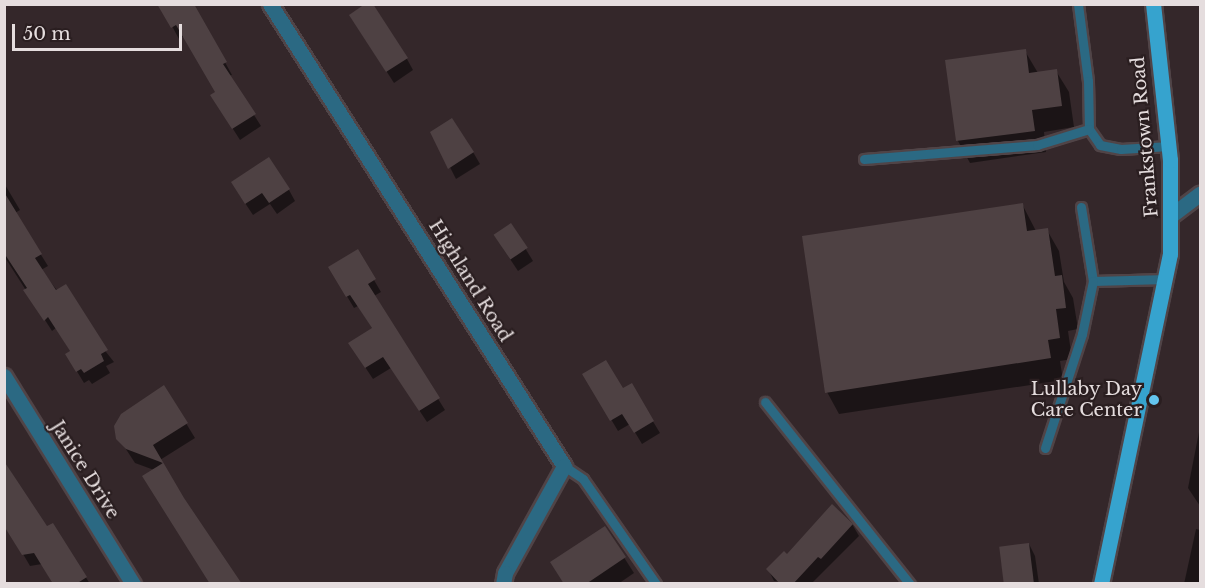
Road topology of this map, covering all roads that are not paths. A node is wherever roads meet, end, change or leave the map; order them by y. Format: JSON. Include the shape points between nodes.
{"nodes":[{"id":1,"x":270,"y":4,"type":"edge"},
{"id":2,"x":1078,"y":4,"type":"edge"},
{"id":3,"x":1153,"y":4,"type":"edge"},
{"id":4,"x":1089,"y":129,"type":"junction"},
{"id":5,"x":1169,"y":146,"type":"junction"},
{"id":6,"x":864,"y":159,"type":"dead end"},
{"id":7,"x":1200,"y":194,"type":"edge"},
{"id":8,"x":1081,"y":207,"type":"dead end"},
{"id":9,"x":1173,"y":214,"type":"junction"},
{"id":10,"x":1166,"y":279,"type":"junction"},
{"id":11,"x":1093,"y":281,"type":"junction"},
{"id":12,"x":4,"y":376,"type":"edge"},
{"id":13,"x":765,"y":402,"type":"dead end"},
{"id":14,"x":1046,"y":448,"type":"dead end"},
{"id":15,"x":564,"y":466,"type":"junction"},
{"id":16,"x":133,"y":584,"type":"edge"},
{"id":17,"x":503,"y":584,"type":"edge"},
{"id":18,"x":656,"y":584,"type":"edge"},
{"id":19,"x":910,"y":584,"type":"edge"},
{"id":20,"x":1101,"y":584,"type":"edge"}],
"edges":[{"from":1,"to":15,"type":"street","name":"Highland Road"},
{"from":2,"to":4,"type":"lane","via":[[1088,81]]},
{"from":3,"to":5,"type":"main road","name":"Frankstown Road"},
{"from":4,"to":5,"type":"lane","via":[[1100,145],[1121,149]]},
{"from":4,"to":6,"type":"lane","via":[[1037,145]]},
{"from":5,"to":9,"type":"main road","name":"Frankstown Road"},
{"from":7,"to":9,"type":"street"},
{"from":8,"to":11,"type":"lane"},
{"from":9,"to":10,"type":"main road","name":"Frankstown Road"},
{"from":10,"to":11,"type":"lane"},
{"from":10,"to":20,"type":"main road","name":"Frankstown Road"},
{"from":11,"to":14,"type":"lane","via":[[1082,334]]},
{"from":12,"to":16,"type":"street","name":"Janice Drive"},
{"from":13,"to":19,"type":"lane"},
{"from":15,"to":17,"type":"street","via":[[505,573]]},
{"from":15,"to":18,"type":"lane","via":[[583,479]]}]}
